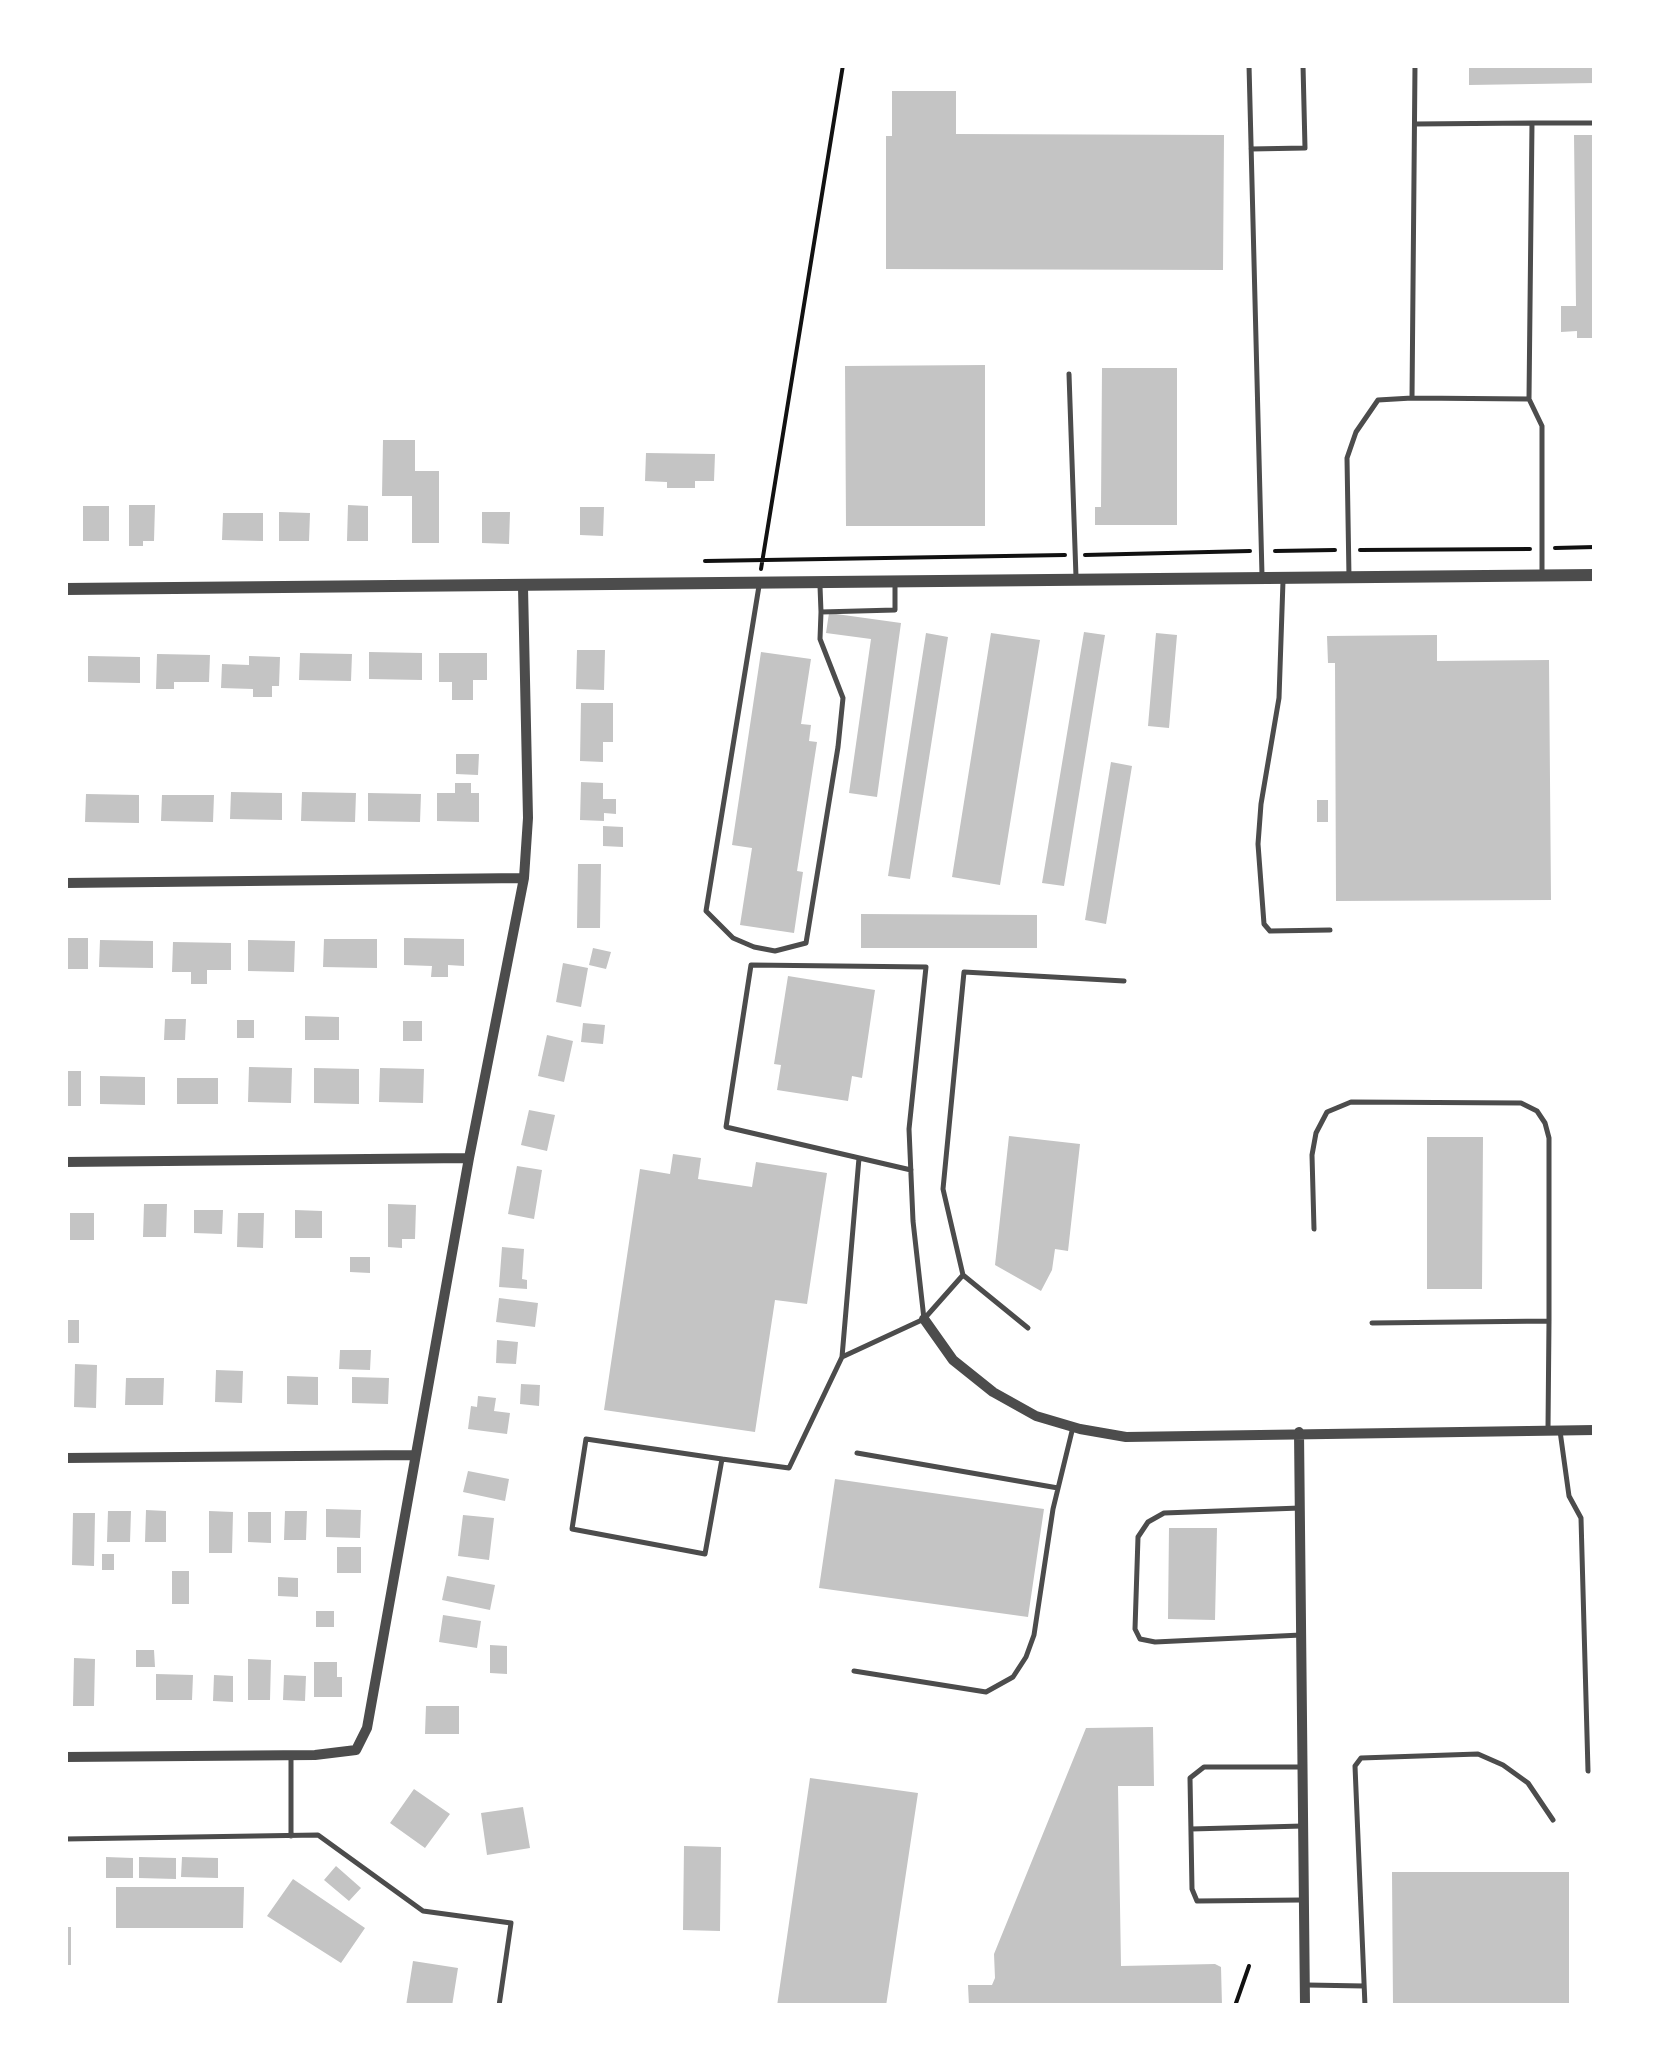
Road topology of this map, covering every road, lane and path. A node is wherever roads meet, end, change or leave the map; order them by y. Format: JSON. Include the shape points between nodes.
{"nodes":[{"id":1,"x":843,"y":65,"type":"edge"},
{"id":2,"x":1249,"y":65,"type":"edge"},
{"id":3,"x":1303,"y":65,"type":"edge"},
{"id":4,"x":1416,"y":65,"type":"edge"},
{"id":5,"x":1532,"y":123,"type":"junction"},
{"id":6,"x":1595,"y":123,"type":"edge"},
{"id":7,"x":1415,"y":124,"type":"junction"},
{"id":8,"x":1252,"y":149,"type":"junction"},
{"id":9,"x":1069,"y":374,"type":"dead end"},
{"id":10,"x":1412,"y":398,"type":"junction"},
{"id":11,"x":1528,"y":399,"type":"junction"},
{"id":12,"x":1541,"y":548,"type":"junction"},
{"id":13,"x":1595,"y":548,"type":"edge"},
{"id":14,"x":1349,"y":550,"type":"junction"},
{"id":15,"x":1261,"y":551,"type":"junction"},
{"id":16,"x":1075,"y":555,"type":"junction"},
{"id":17,"x":763,"y":559,"type":"junction"},
{"id":18,"x":705,"y":561,"type":"dead end"},
{"id":19,"x":1595,"y":575,"type":"edge"},
{"id":20,"x":1542,"y":576,"type":"junction"},
{"id":21,"x":1262,"y":578,"type":"junction"},
{"id":22,"x":1283,"y":578,"type":"junction"},
{"id":23,"x":1350,"y":578,"type":"junction"},
{"id":24,"x":1076,"y":580,"type":"junction"},
{"id":25,"x":820,"y":583,"type":"junction"},
{"id":26,"x":895,"y":583,"type":"junction"},
{"id":27,"x":760,"y":584,"type":"junction"},
{"id":28,"x":523,"y":588,"type":"junction"},
{"id":29,"x":65,"y":589,"type":"edge"},
{"id":30,"x":821,"y":612,"type":"junction"},
{"id":31,"x":524,"y":878,"type":"junction"},
{"id":32,"x":65,"y":882,"type":"edge"},
{"id":33,"x":1330,"y":930,"type":"dead end"},
{"id":34,"x":754,"y":947,"type":"junction"},
{"id":35,"x":752,"y":965,"type":"junction"},
{"id":36,"x":1124,"y":981,"type":"dead end"},
{"id":37,"x":470,"y":1158,"type":"junction"},
{"id":38,"x":859,"y":1158,"type":"junction"},
{"id":39,"x":65,"y":1162,"type":"edge"},
{"id":40,"x":911,"y":1170,"type":"junction"},
{"id":41,"x":1314,"y":1229,"type":"dead end"},
{"id":42,"x":964,"y":1275,"type":"junction"},
{"id":43,"x":924,"y":1319,"type":"junction"},
{"id":44,"x":1550,"y":1320,"type":"junction"},
{"id":45,"x":1372,"y":1323,"type":"dead end"},
{"id":46,"x":1028,"y":1328,"type":"dead end"},
{"id":47,"x":842,"y":1357,"type":"junction"},
{"id":48,"x":1072,"y":1428,"type":"junction"},
{"id":49,"x":1595,"y":1430,"type":"edge"},
{"id":50,"x":1554,"y":1431,"type":"junction"},
{"id":51,"x":1299,"y":1432,"type":"junction"},
{"id":52,"x":857,"y":1452,"type":"dead end"},
{"id":53,"x":415,"y":1455,"type":"junction"},
{"id":54,"x":65,"y":1458,"type":"edge"},
{"id":55,"x":722,"y":1458,"type":"junction"},
{"id":56,"x":1058,"y":1488,"type":"junction"},
{"id":57,"x":1300,"y":1508,"type":"junction"},
{"id":58,"x":1301,"y":1636,"type":"junction"},
{"id":59,"x":854,"y":1671,"type":"dead end"},
{"id":60,"x":291,"y":1756,"type":"junction"},
{"id":61,"x":65,"y":1757,"type":"edge"},
{"id":62,"x":1302,"y":1767,"type":"junction"},
{"id":63,"x":1588,"y":1771,"type":"dead end"},
{"id":64,"x":1553,"y":1820,"type":"dead end"},
{"id":65,"x":1303,"y":1826,"type":"junction"},
{"id":66,"x":1191,"y":1829,"type":"junction"},
{"id":67,"x":291,"y":1836,"type":"junction"},
{"id":68,"x":65,"y":1839,"type":"edge"},
{"id":69,"x":1304,"y":1900,"type":"junction"},
{"id":70,"x":1249,"y":1966,"type":"dead end"},
{"id":71,"x":1305,"y":1985,"type":"junction"},
{"id":72,"x":1364,"y":1986,"type":"junction"},
{"id":73,"x":499,"y":2006,"type":"edge"},
{"id":74,"x":1235,"y":2006,"type":"edge"},
{"id":75,"x":1305,"y":2006,"type":"edge"},
{"id":76,"x":1365,"y":2006,"type":"edge"}],
"edges":[{"from":1,"to":17,"type":"path"},
{"from":2,"to":8,"type":"lane"},
{"from":3,"to":8,"type":"lane","via":[[1305,148]]},
{"from":4,"to":7,"type":"lane"},
{"from":5,"to":6,"type":"lane"},
{"from":5,"to":7,"type":"lane"},
{"from":5,"to":11,"type":"lane"},
{"from":7,"to":10,"type":"lane"},
{"from":8,"to":15,"type":"lane"},
{"from":9,"to":16,"type":"lane"},
{"from":10,"to":11,"type":"lane"},
{"from":10,"to":14,"type":"lane","via":[[1378,400],[1356,432],[1347,458]]},
{"from":11,"to":12,"type":"lane","via":[[1542,426]]},
{"from":12,"to":13,"type":"path"},
{"from":12,"to":14,"type":"path"},
{"from":12,"to":20,"type":"lane"},
{"from":14,"to":15,"type":"path"},
{"from":14,"to":23,"type":"lane"},
{"from":15,"to":16,"type":"path"},
{"from":15,"to":21,"type":"lane"},
{"from":16,"to":17,"type":"path"},
{"from":16,"to":24,"type":"lane"},
{"from":17,"to":18,"type":"path"},
{"from":19,"to":20,"type":"street"},
{"from":20,"to":23,"type":"street"},
{"from":21,"to":22,"type":"street"},
{"from":21,"to":24,"type":"street"},
{"from":22,"to":23,"type":"street"},
{"from":22,"to":33,"type":"lane","via":[[1279,698],[1260,817],[1264,924],[1270,931]]},
{"from":24,"to":26,"type":"street"},
{"from":25,"to":26,"type":"street"},
{"from":25,"to":27,"type":"street"},
{"from":25,"to":30,"type":"lane"},
{"from":26,"to":30,"type":"lane","via":[[895,610]]},
{"from":27,"to":28,"type":"street"},
{"from":27,"to":34,"type":"lane","via":[[706,911]]},
{"from":28,"to":29,"type":"street"},
{"from":28,"to":31,"type":"street"},
{"from":30,"to":34,"type":"lane","via":[[820,640],[842,698],[806,943]]},
{"from":31,"to":32,"type":"street"},
{"from":31,"to":37,"type":"street"},
{"from":34,"to":35,"type":"lane"},
{"from":35,"to":38,"type":"lane","via":[[726,1127]]},
{"from":35,"to":40,"type":"lane","via":[[926,967],[909,1129]]},
{"from":36,"to":42,"type":"lane","via":[[964,972],[943,1189]]},
{"from":37,"to":39,"type":"street"},
{"from":37,"to":53,"type":"street"},
{"from":38,"to":40,"type":"lane"},
{"from":38,"to":47,"type":"lane"},
{"from":40,"to":43,"type":"lane"},
{"from":41,"to":44,"type":"lane","via":[[1312,1155],[1327,1112],[1351,1102],[1521,1104],[1545,1122],[1549,1138]]},
{"from":42,"to":43,"type":"lane"},
{"from":42,"to":46,"type":"lane"},
{"from":43,"to":47,"type":"lane"},
{"from":43,"to":48,"type":"street","via":[[952,1360],[993,1392]]},
{"from":44,"to":45,"type":"lane"},
{"from":44,"to":50,"type":"lane"},
{"from":47,"to":55,"type":"lane","via":[[789,1468]]},
{"from":48,"to":51,"type":"street","via":[[1126,1437]]},
{"from":48,"to":56,"type":"lane"},
{"from":49,"to":50,"type":"street"},
{"from":50,"to":51,"type":"street"},
{"from":50,"to":63,"type":"lane","via":[[1568,1496],[1581,1518]]},
{"from":51,"to":57,"type":"street"},
{"from":52,"to":56,"type":"lane"},
{"from":53,"to":54,"type":"street"},
{"from":53,"to":60,"type":"street","via":[[367,1728],[356,1750]]},
{"from":55,"to":55,"type":"lane","via":[[586,1439],[572,1529],[704,1554]]},
{"from":56,"to":59,"type":"lane","via":[[1034,1635],[1013,1677],[986,1692]]},
{"from":57,"to":58,"type":"street"},
{"from":57,"to":58,"type":"lane","via":[[1164,1513],[1148,1522],[1138,1537],[1134,1629],[1140,1639],[1155,1642]]},
{"from":58,"to":62,"type":"street"},
{"from":60,"to":61,"type":"street"},
{"from":60,"to":67,"type":"lane"},
{"from":62,"to":65,"type":"street"},
{"from":62,"to":66,"type":"lane","via":[[1196,1770],[1190,1778]]},
{"from":64,"to":72,"type":"lane","via":[[1528,1784],[1478,1754],[1362,1758],[1355,1766]]},
{"from":65,"to":66,"type":"lane"},
{"from":65,"to":69,"type":"street"},
{"from":66,"to":69,"type":"lane","via":[[1197,1901]]},
{"from":67,"to":68,"type":"lane"},
{"from":67,"to":73,"type":"lane","via":[[318,1835],[423,1910],[511,1923]]},
{"from":69,"to":71,"type":"street"},
{"from":70,"to":74,"type":"path"},
{"from":71,"to":72,"type":"lane"},
{"from":71,"to":75,"type":"street"},
{"from":72,"to":76,"type":"lane"}]}
